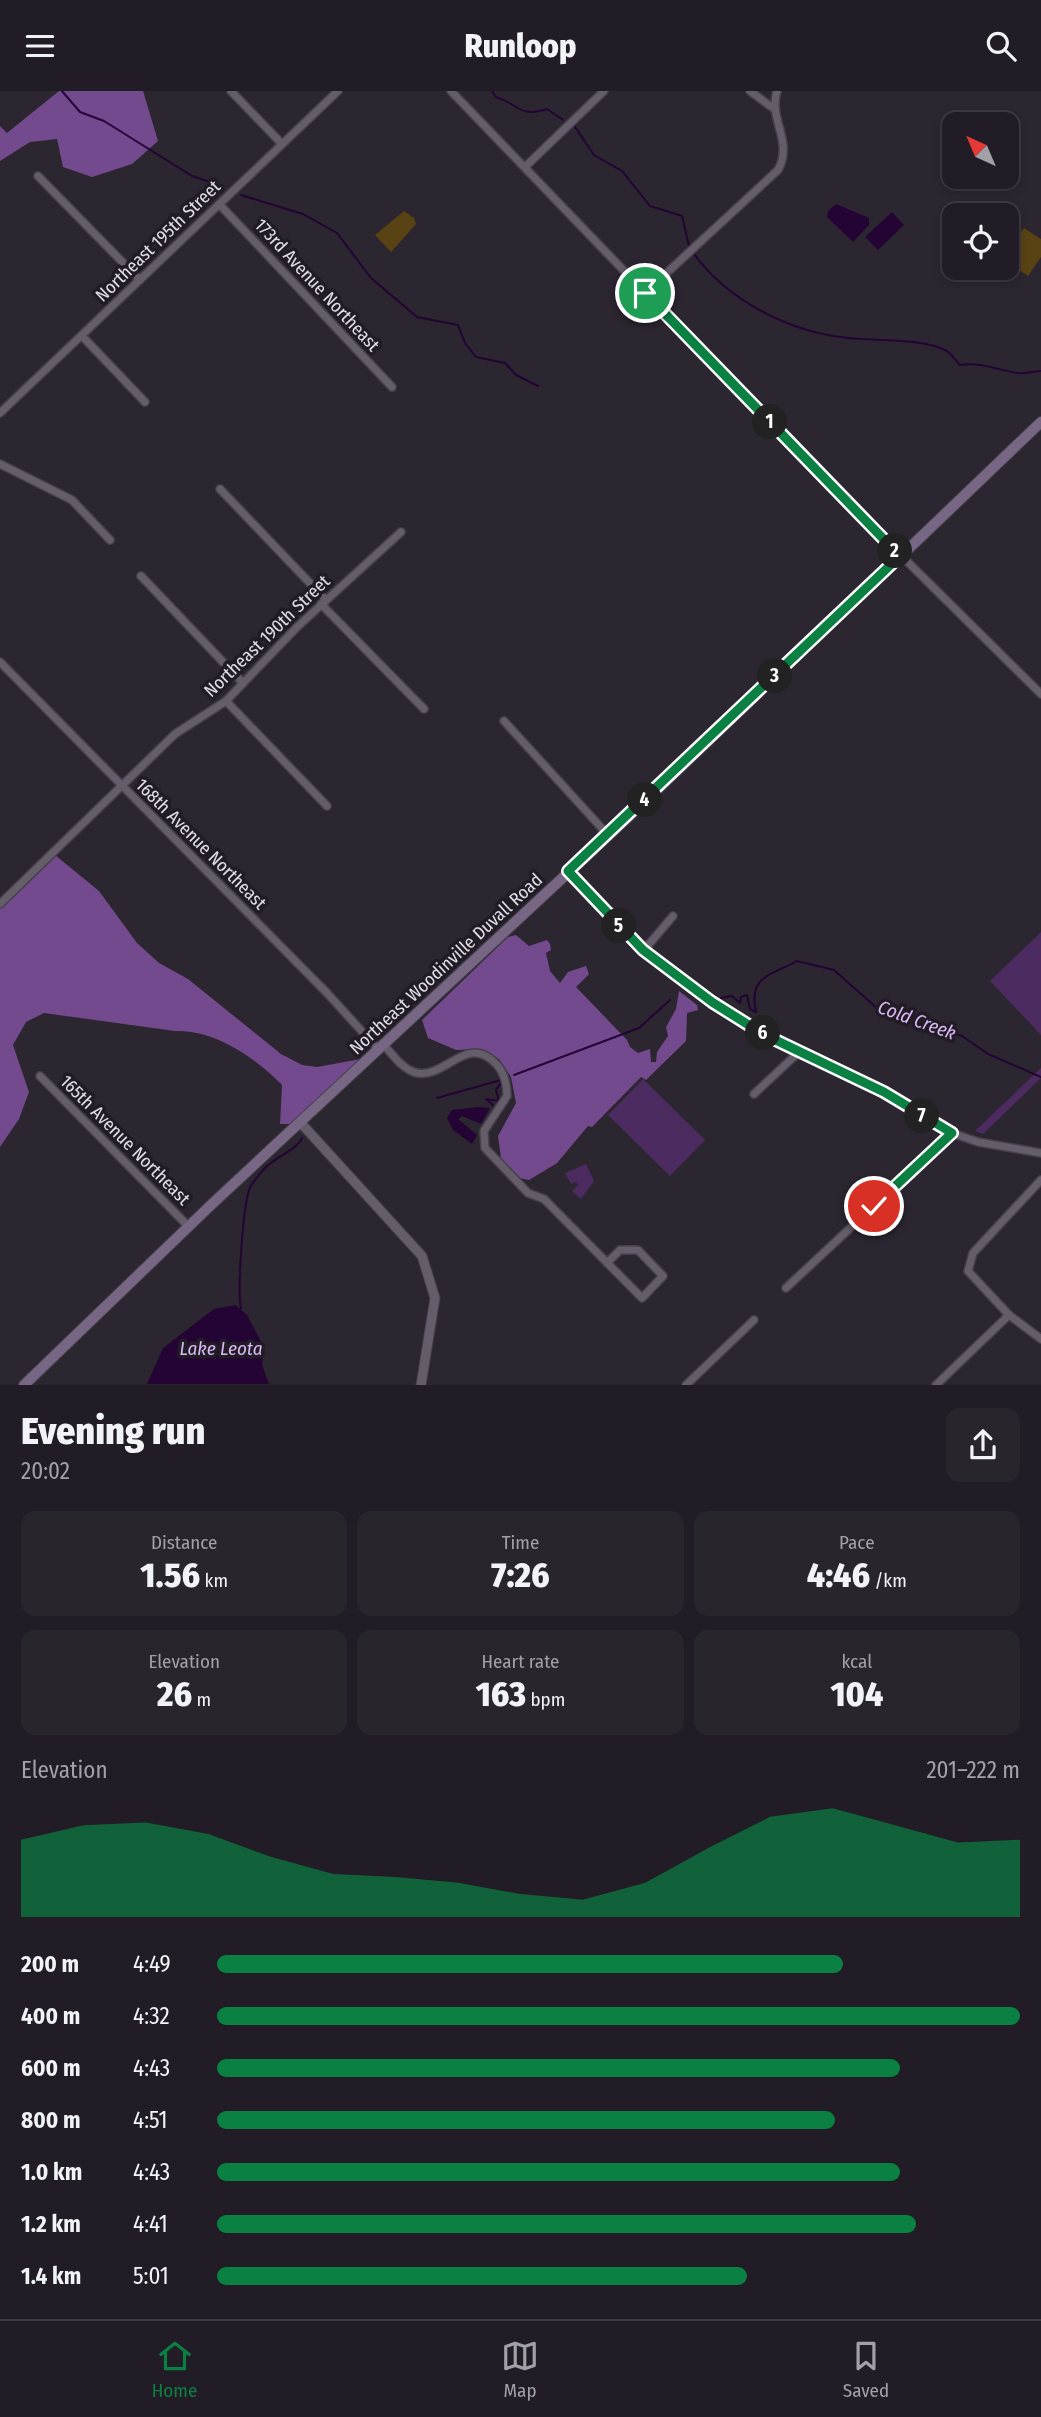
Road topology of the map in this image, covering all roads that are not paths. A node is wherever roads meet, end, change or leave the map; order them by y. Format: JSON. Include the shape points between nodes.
{"nodes":[{"id":1,"x":231,"y":91,"type":"edge"},
{"id":2,"x":338,"y":91,"type":"edge"},
{"id":3,"x":451,"y":91,"type":"edge"},
{"id":4,"x":604,"y":91,"type":"edge"},
{"id":5,"x":750,"y":91,"type":"edge"},
{"id":6,"x":777,"y":91,"type":"edge"},
{"id":7,"x":773,"y":108,"type":"junction"},
{"id":8,"x":282,"y":144,"type":"junction"},
{"id":9,"x":525,"y":167,"type":"junction"},
{"id":10,"x":38,"y":176,"type":"dead end"},
{"id":11,"x":220,"y":205,"type":"junction"},
{"id":12,"x":140,"y":280,"type":"junction"},
{"id":13,"x":645,"y":293,"type":"junction"},
{"id":14,"x":82,"y":336,"type":"junction"},
{"id":15,"x":392,"y":387,"type":"dead end"},
{"id":16,"x":145,"y":402,"type":"dead end"},
{"id":17,"x":2,"y":409,"type":"edge"},
{"id":18,"x":1041,"y":422,"type":"edge"},
{"id":19,"x":0,"y":464,"type":"edge"},
{"id":20,"x":220,"y":489,"type":"dead end"},
{"id":21,"x":401,"y":532,"type":"dead end"},
{"id":22,"x":110,"y":540,"type":"dead end"},
{"id":23,"x":900,"y":556,"type":"junction"},
{"id":24,"x":141,"y":576,"type":"dead end"},
{"id":25,"x":324,"y":602,"type":"junction"},
{"id":26,"x":0,"y":662,"type":"edge"},
{"id":27,"x":243,"y":683,"type":"junction"},
{"id":28,"x":1041,"y":694,"type":"edge"},
{"id":29,"x":226,"y":701,"type":"junction"},
{"id":30,"x":424,"y":709,"type":"dead end"},
{"id":31,"x":504,"y":721,"type":"dead end"},
{"id":32,"x":122,"y":787,"type":"junction"},
{"id":33,"x":327,"y":806,"type":"dead end"},
{"id":34,"x":608,"y":835,"type":"junction"},
{"id":35,"x":568,"y":871,"type":"junction"},
{"id":36,"x":0,"y":904,"type":"edge"},
{"id":37,"x":673,"y":916,"type":"dead end"},
{"id":38,"x":643,"y":950,"type":"junction"},
{"id":39,"x":380,"y":1047,"type":"junction"},
{"id":40,"x":799,"y":1052,"type":"junction"},
{"id":41,"x":40,"y":1076,"type":"dead end"},
{"id":42,"x":754,"y":1094,"type":"dead end"},
{"id":43,"x":300,"y":1122,"type":"junction"},
{"id":44,"x":952,"y":1133,"type":"junction"},
{"id":45,"x":1041,"y":1153,"type":"edge"},
{"id":46,"x":1041,"y":1180,"type":"edge"},
{"id":47,"x":188,"y":1226,"type":"junction"},
{"id":48,"x":607,"y":1263,"type":"junction"},
{"id":49,"x":786,"y":1288,"type":"dead end"},
{"id":50,"x":1009,"y":1315,"type":"junction"},
{"id":51,"x":754,"y":1319,"type":"dead end"},
{"id":52,"x":1041,"y":1339,"type":"edge"},
{"id":53,"x":24,"y":1384,"type":"edge"},
{"id":54,"x":421,"y":1384,"type":"edge"},
{"id":55,"x":686,"y":1384,"type":"edge"},
{"id":56,"x":936,"y":1384,"type":"edge"}],
"edges":[{"from":1,"to":8,"type":"street"},
{"from":2,"to":8,"type":"street","name":"Northeast 195th Street"},
{"from":3,"to":9,"type":"street"},
{"from":4,"to":9,"type":"street"},
{"from":5,"to":7,"type":"street"},
{"from":6,"to":7,"type":"street"},
{"from":7,"to":13,"type":"street","via":[[785,148],[778,170]]},
{"from":8,"to":11,"type":"street","name":"Northeast 195th Street"},
{"from":9,"to":13,"type":"street"},
{"from":10,"to":12,"type":"street"},
{"from":11,"to":12,"type":"street","name":"Northeast 195th Street"},
{"from":11,"to":15,"type":"street","name":"173rd Avenue Northeast"},
{"from":12,"to":14,"type":"street","name":"Northeast 195th Street"},
{"from":13,"to":23,"type":"street"},
{"from":14,"to":16,"type":"street"},
{"from":14,"to":17,"type":"street","name":"Northeast 195th Street"},
{"from":18,"to":23,"type":"main road","name":"Northeast Woodinville Duvall Road"},
{"from":19,"to":22,"type":"street","via":[[72,500]]},
{"from":20,"to":25,"type":"street"},
{"from":21,"to":25,"type":"street","name":"Northeast 190th Street"},
{"from":23,"to":28,"type":"street"},
{"from":23,"to":34,"type":"main road","name":"Northeast Woodinville Duvall Road"},
{"from":24,"to":27,"type":"street"},
{"from":25,"to":27,"type":"street","name":"Northeast 190th Street"},
{"from":25,"to":30,"type":"street"},
{"from":26,"to":32,"type":"street","name":"168th Avenue Northeast"},
{"from":27,"to":29,"type":"street","name":"Northeast 190th Street"},
{"from":29,"to":32,"type":"street","name":"Northeast 190th Street","via":[[175,734]]},
{"from":29,"to":33,"type":"street"},
{"from":31,"to":34,"type":"street"},
{"from":32,"to":36,"type":"street","name":"Northeast 190th Street"},
{"from":32,"to":39,"type":"street","name":"168th Avenue Northeast"},
{"from":34,"to":35,"type":"main road","name":"Northeast Woodinville Duvall Road"},
{"from":35,"to":38,"type":"street"},
{"from":35,"to":39,"type":"main road","name":"Northeast Woodinville Duvall Road"},
{"from":37,"to":38,"type":"street"},
{"from":38,"to":40,"type":"street","via":[[712,1002]]},
{"from":39,"to":43,"type":"main road","name":"Northeast Woodinville Duvall Road"},
{"from":39,"to":48,"type":"street","name":"168th Avenue Northeast","via":[[420,1073],[472,1053],[496,1063],[507,1096],[484,1131],[485,1148],[521,1187],[544,1199]]},
{"from":40,"to":42,"type":"street"},
{"from":40,"to":44,"type":"street","via":[[884,1092]]},
{"from":41,"to":47,"type":"street","name":"165th Avenue Northeast"},
{"from":43,"to":47,"type":"main road","name":"Northeast Woodinville Duvall Road"},
{"from":43,"to":54,"type":"street","via":[[422,1256],[435,1298]]},
{"from":44,"to":45,"type":"street"},
{"from":44,"to":49,"type":"street"},
{"from":46,"to":50,"type":"street","via":[[969,1258],[968,1271]]},
{"from":47,"to":53,"type":"main road","name":"Northeast Woodinville Duvall Road"},
{"from":48,"to":48,"type":"street","via":[[642,1298],[663,1276],[638,1250],[620,1250]]},
{"from":50,"to":52,"type":"street"},
{"from":50,"to":56,"type":"street"},
{"from":51,"to":55,"type":"street"}]}
